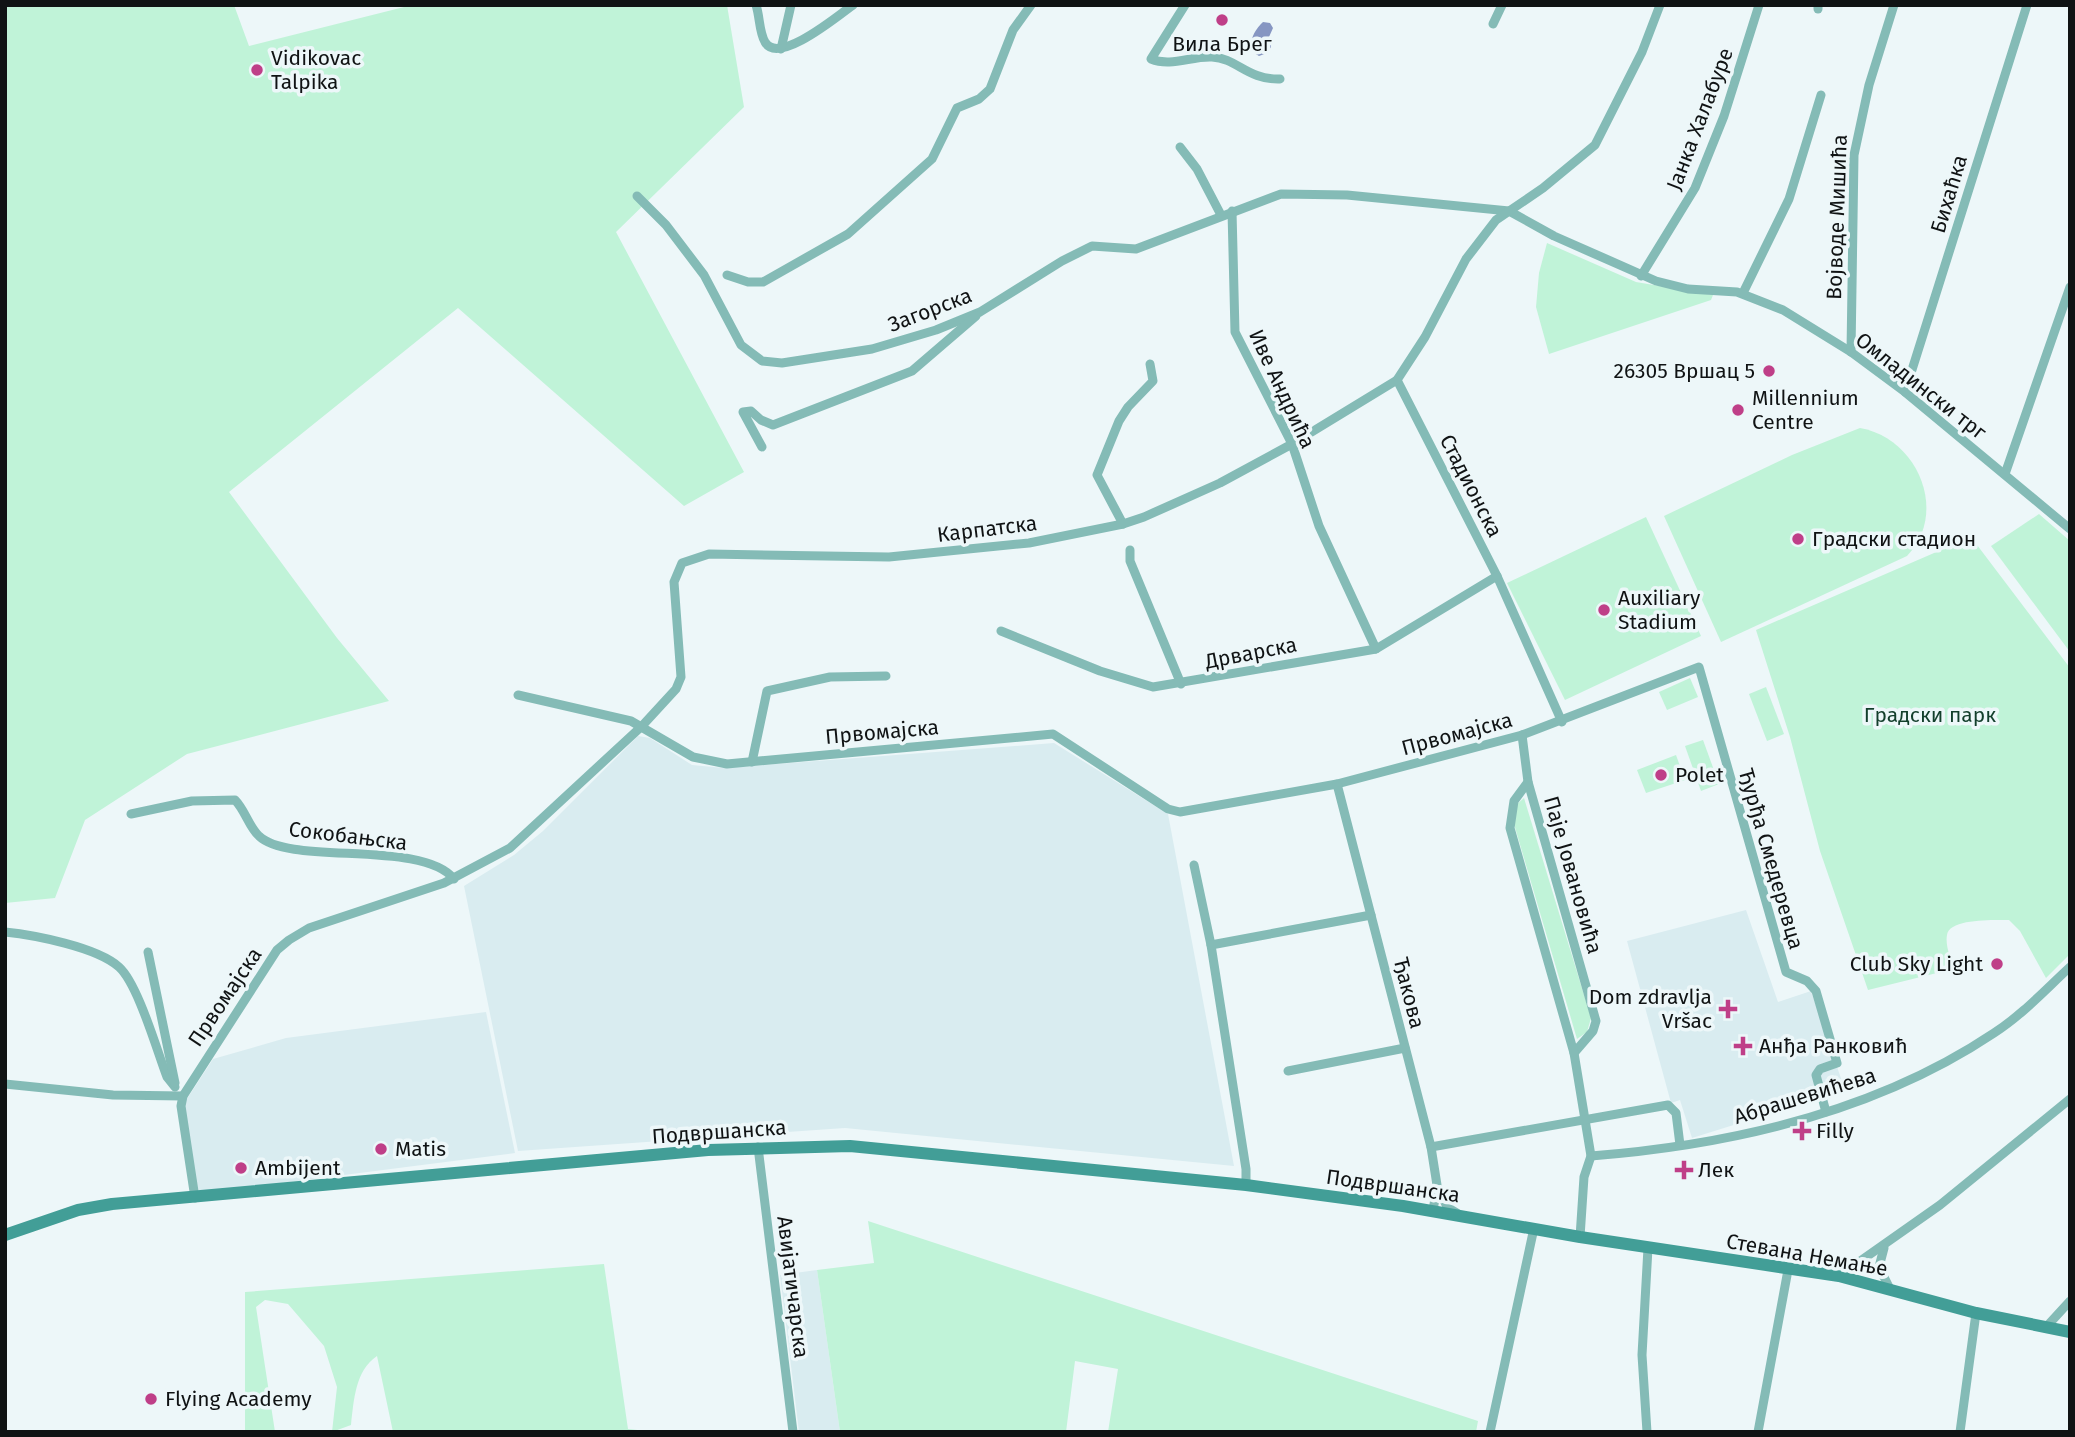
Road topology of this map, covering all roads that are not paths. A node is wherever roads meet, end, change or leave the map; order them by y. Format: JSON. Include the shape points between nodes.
{"nodes":[{"id":1,"x":756,"y":5,"type":"edge"},
{"id":2,"x":791,"y":5,"type":"edge"},
{"id":3,"x":853,"y":5,"type":"edge"},
{"id":4,"x":1031,"y":5,"type":"edge"},
{"id":5,"x":1185,"y":5,"type":"edge"},
{"id":6,"x":1502,"y":5,"type":"edge"},
{"id":7,"x":1660,"y":5,"type":"edge"},
{"id":8,"x":1759,"y":5,"type":"edge"},
{"id":9,"x":1894,"y":5,"type":"edge"},
{"id":10,"x":2027,"y":5,"type":"edge"},
{"id":11,"x":1493,"y":24,"type":"dead end"},
{"id":12,"x":781,"y":49,"type":"junction"},
{"id":13,"x":1280,"y":79,"type":"dead end"},
{"id":14,"x":1821,"y":95,"type":"dead end"},
{"id":15,"x":1180,"y":147,"type":"dead end"},
{"id":16,"x":637,"y":196,"type":"dead end"},
{"id":17,"x":1232,"y":211,"type":"junction"},
{"id":18,"x":1509,"y":211,"type":"junction"},
{"id":19,"x":1221,"y":215,"type":"junction"},
{"id":20,"x":727,"y":275,"type":"dead end"},
{"id":21,"x":1641,"y":276,"type":"junction"},
{"id":22,"x":2070,"y":287,"type":"edge"},
{"id":23,"x":1740,"y":293,"type":"junction"},
{"id":24,"x":980,"y":312,"type":"junction"},
{"id":25,"x":1850,"y":352,"type":"junction"},
{"id":26,"x":1150,"y":364,"type":"dead end"},
{"id":27,"x":1397,"y":380,"type":"junction"},
{"id":28,"x":1905,"y":393,"type":"junction"},
{"id":29,"x":1292,"y":444,"type":"junction"},
{"id":30,"x":762,"y":447,"type":"dead end"},
{"id":31,"x":2005,"y":474,"type":"junction"},
{"id":32,"x":1123,"y":524,"type":"junction"},
{"id":33,"x":2070,"y":529,"type":"edge"},
{"id":34,"x":1130,"y":550,"type":"dead end"},
{"id":35,"x":1497,"y":576,"type":"junction"},
{"id":36,"x":1001,"y":631,"type":"dead end"},
{"id":37,"x":1377,"y":649,"type":"junction"},
{"id":38,"x":1699,"y":667,"type":"joint"},
{"id":39,"x":886,"y":676,"type":"dead end"},
{"id":40,"x":1181,"y":684,"type":"junction"},
{"id":41,"x":518,"y":695,"type":"dead end"},
{"id":42,"x":1562,"y":722,"type":"junction"},
{"id":43,"x":642,"y":726,"type":"junction"},
{"id":44,"x":1522,"y":735,"type":"junction"},
{"id":45,"x":752,"y":762,"type":"junction"},
{"id":46,"x":1528,"y":782,"type":"junction"},
{"id":47,"x":1337,"y":785,"type":"junction"},
{"id":48,"x":131,"y":814,"type":"dead end"},
{"id":49,"x":1194,"y":865,"type":"dead end"},
{"id":50,"x":453,"y":879,"type":"junction"},
{"id":51,"x":1371,"y":915,"type":"junction"},
{"id":52,"x":5,"y":932,"type":"edge"},
{"id":53,"x":1211,"y":945,"type":"junction"},
{"id":54,"x":148,"y":951,"type":"dead end"},
{"id":55,"x":2070,"y":967,"type":"edge"},
{"id":56,"x":1405,"y":1048,"type":"junction"},
{"id":57,"x":1574,"y":1053,"type":"junction"},
{"id":58,"x":1288,"y":1071,"type":"dead end"},
{"id":59,"x":5,"y":1084,"type":"edge"},
{"id":60,"x":175,"y":1087,"type":"junction"},
{"id":61,"x":183,"y":1096,"type":"junction"},
{"id":62,"x":2070,"y":1099,"type":"edge"},
{"id":63,"x":1826,"y":1112,"type":"junction"},
{"id":64,"x":1585,"y":1119,"type":"junction"},
{"id":65,"x":1680,"y":1145,"type":"junction"},
{"id":66,"x":758,"y":1147,"type":"junction"},
{"id":67,"x":1431,"y":1147,"type":"junction"},
{"id":68,"x":1591,"y":1156,"type":"junction"},
{"id":69,"x":1245,"y":1185,"type":"junction"},
{"id":70,"x":1437,"y":1185,"type":"junction"},
{"id":71,"x":195,"y":1198,"type":"junction"},
{"id":72,"x":1433,"y":1211,"type":"junction"},
{"id":73,"x":1461,"y":1216,"type":"junction"},
{"id":74,"x":1534,"y":1228,"type":"junction"},
{"id":75,"x":5,"y":1235,"type":"edge"},
{"id":76,"x":1580,"y":1237,"type":"junction"},
{"id":77,"x":1884,"y":1247,"type":"junction"},
{"id":78,"x":1648,"y":1248,"type":"junction"},
{"id":79,"x":1788,"y":1270,"type":"junction"},
{"id":80,"x":1839,"y":1276,"type":"junction"},
{"id":81,"x":1890,"y":1289,"type":"junction"},
{"id":82,"x":2070,"y":1301,"type":"edge"},
{"id":83,"x":1976,"y":1313,"type":"junction"},
{"id":84,"x":2048,"y":1325,"type":"junction"},
{"id":85,"x":2070,"y":1332,"type":"edge"},
{"id":86,"x":793,"y":1432,"type":"edge"},
{"id":87,"x":1490,"y":1432,"type":"edge"},
{"id":88,"x":1647,"y":1432,"type":"edge"},
{"id":89,"x":1758,"y":1432,"type":"edge"},
{"id":90,"x":1960,"y":1432,"type":"edge"}],
"edges":[{"from":1,"to":12,"type":"street","via":[[764,41],[768,47]]},
{"from":2,"to":12,"type":"street"},
{"from":3,"to":12,"type":"street"},
{"from":4,"to":20,"type":"street","via":[[1013,30],[990,89],[957,108],[932,159],[879,210],[813,257],[763,282]]},
{"from":5,"to":13,"type":"street","via":[[1151,59],[1169,62],[1216,57],[1259,78]]},
{"from":6,"to":11,"type":"street"},
{"from":7,"to":18,"type":"street","via":[[1595,145]]},
{"from":8,"to":21,"type":"street","name":"Јанка Халабуре","via":[[1724,116],[1695,188]]},
{"from":9,"to":25,"type":"street","name":"Војводе Мишића","via":[[1857,132]]},
{"from":10,"to":28,"type":"street","name":"Бихаћка"},
{"from":14,"to":23,"type":"street","via":[[1789,199]]},
{"from":15,"to":19,"type":"street"},
{"from":16,"to":24,"type":"street","name":"Загорска","via":[[704,275],[741,345],[762,361],[782,363],[872,349]]},
{"from":17,"to":18,"type":"street","name":"Загорска","via":[[1295,192]]},
{"from":17,"to":19,"type":"street","name":"Загорска"},
{"from":17,"to":29,"type":"street","name":"Иве Андрића","via":[[1235,332]]},
{"from":18,"to":21,"type":"street","name":"Омладински трг"},
{"from":18,"to":27,"type":"street","via":[[1496,220],[1466,259]]},
{"from":19,"to":24,"type":"street","name":"Загорска","via":[[1136,249],[1092,246]]},
{"from":21,"to":23,"type":"street","name":"Омладински трг","via":[[1688,289]]},
{"from":22,"to":31,"type":"street"},
{"from":23,"to":25,"type":"street","name":"Омладински трг","via":[[1783,310]]},
{"from":24,"to":30,"type":"street","via":[[912,371],[867,390],[773,425],[751,411],[743,412]]},
{"from":25,"to":28,"type":"street","name":"Омладински трг"},
{"from":26,"to":32,"type":"street","via":[[1153,381],[1119,421],[1097,475]]},
{"from":27,"to":29,"type":"street"},
{"from":27,"to":35,"type":"street","name":"Стадионска"},
{"from":28,"to":31,"type":"street","name":"Омладински трг"},
{"from":29,"to":32,"type":"street","name":"Карпатска","via":[[1220,483]]},
{"from":29,"to":37,"type":"street","name":"Иве Андрића","via":[[1319,526]]},
{"from":31,"to":33,"type":"street","name":"Омладински трг"},
{"from":32,"to":43,"type":"street","name":"Карпатска","via":[[1029,543],[890,557],[699,555],[682,563],[676,574],[681,677],[676,689]]},
{"from":34,"to":40,"type":"street","via":[[1130,561]]},
{"from":35,"to":37,"type":"street","name":"Дрварска"},
{"from":35,"to":42,"type":"street","name":"Стадионска"},
{"from":36,"to":40,"type":"street","name":"Дрварска","via":[[1145,687]]},
{"from":37,"to":40,"type":"street","name":"Дрварска"},
{"from":38,"to":42,"type":"street","name":"Првомајска"},
{"from":38,"to":63,"type":"street","name":"Ђурђа Смедеревца","via":[[1786,972],[1813,985],[1837,1063],[1816,1075]]},
{"from":39,"to":45,"type":"street","via":[[830,677],[767,691]]},
{"from":41,"to":43,"type":"street","via":[[602,712]]},
{"from":42,"to":44,"type":"street","name":"Првомајска"},
{"from":43,"to":45,"type":"street","name":"Првомајска","via":[[702,761]]},
{"from":43,"to":50,"type":"street","name":"Првомајска","via":[[510,848]]},
{"from":44,"to":46,"type":"street","name":"Паје Јовановића"},
{"from":44,"to":47,"type":"street","name":"Првомајска"},
{"from":45,"to":47,"type":"street","name":"Првомајска","via":[[1053,734],[1172,811]]},
{"from":46,"to":57,"type":"street","name":"Паје Јовановића","via":[[1514,802],[1510,828]]},
{"from":46,"to":57,"type":"street","name":"Паје Јовановића","via":[[1596,1021]]},
{"from":47,"to":51,"type":"street","name":"Ђакова"},
{"from":48,"to":50,"type":"street","name":"Сокобањска","via":[[192,801],[235,800],[258,836],[276,844],[382,855],[440,868]]},
{"from":49,"to":53,"type":"street"},
{"from":50,"to":61,"type":"street","name":"Првомајска","via":[[309,928],[289,940],[277,950]]},
{"from":51,"to":53,"type":"street"},
{"from":51,"to":56,"type":"street","name":"Ђакова"},
{"from":52,"to":60,"type":"street","via":[[92,952],[119,967]]},
{"from":53,"to":69,"type":"street"},
{"from":54,"to":60,"type":"street"},
{"from":55,"to":63,"type":"street","name":"Абрашевићева","via":[[2011,1021],[1941,1065],[1875,1096]]},
{"from":56,"to":58,"type":"street"},
{"from":56,"to":67,"type":"street","name":"Ђакова"},
{"from":57,"to":64,"type":"street","name":"Паје Јовановића"},
{"from":59,"to":61,"type":"street","via":[[113,1095]]},
{"from":60,"to":61,"type":"street"},
{"from":61,"to":71,"type":"street"},
{"from":62,"to":77,"type":"street"},
{"from":63,"to":65,"type":"street","name":"Абрашевићева","via":[[1745,1134]]},
{"from":64,"to":65,"type":"street","via":[[1668,1105],[1676,1114]]},
{"from":64,"to":67,"type":"street"},
{"from":64,"to":68,"type":"street","name":"Паје Јовановића"},
{"from":65,"to":68,"type":"street","name":"Абрашевићева"},
{"from":66,"to":69,"type":"street","name":"Подвршанска","via":[[850,1146]]},
{"from":66,"to":71,"type":"street","name":"Подвршанска"},
{"from":66,"to":86,"type":"street","name":"Авијатичарска"},
{"from":67,"to":70,"type":"street","name":"Ђакова"},
{"from":68,"to":76,"type":"street","name":"Паје Јовановића","via":[[1584,1177]]},
{"from":69,"to":72,"type":"street","name":"Подвршанска"},
{"from":70,"to":72,"type":"street","name":"Ђакова"},
{"from":70,"to":73,"type":"street","via":[[1447,1207]]},
{"from":71,"to":75,"type":"street","name":"Подвршанска","via":[[78,1210]]},
{"from":72,"to":73,"type":"street","name":"Подвршанска"},
{"from":73,"to":74,"type":"street","name":"Подвршанска"},
{"from":74,"to":76,"type":"street","name":"Стевана Немање"},
{"from":74,"to":87,"type":"street"},
{"from":76,"to":78,"type":"street","name":"Стевана Немање"},
{"from":77,"to":80,"type":"street"},
{"from":77,"to":81,"type":"street","via":[[1879,1267]]},
{"from":78,"to":79,"type":"street","name":"Стевана Немање"},
{"from":78,"to":88,"type":"street","via":[[1642,1345]]},
{"from":79,"to":80,"type":"street","name":"Стевана Немање"},
{"from":79,"to":89,"type":"street"},
{"from":80,"to":81,"type":"street","name":"Стевана Немање"},
{"from":81,"to":83,"type":"street","name":"Стевана Немање"},
{"from":82,"to":84,"type":"street"},
{"from":83,"to":84,"type":"street","name":"Стевана Немање"},
{"from":83,"to":90,"type":"street"},
{"from":84,"to":85,"type":"street","name":"Стевана Немање"}]}
